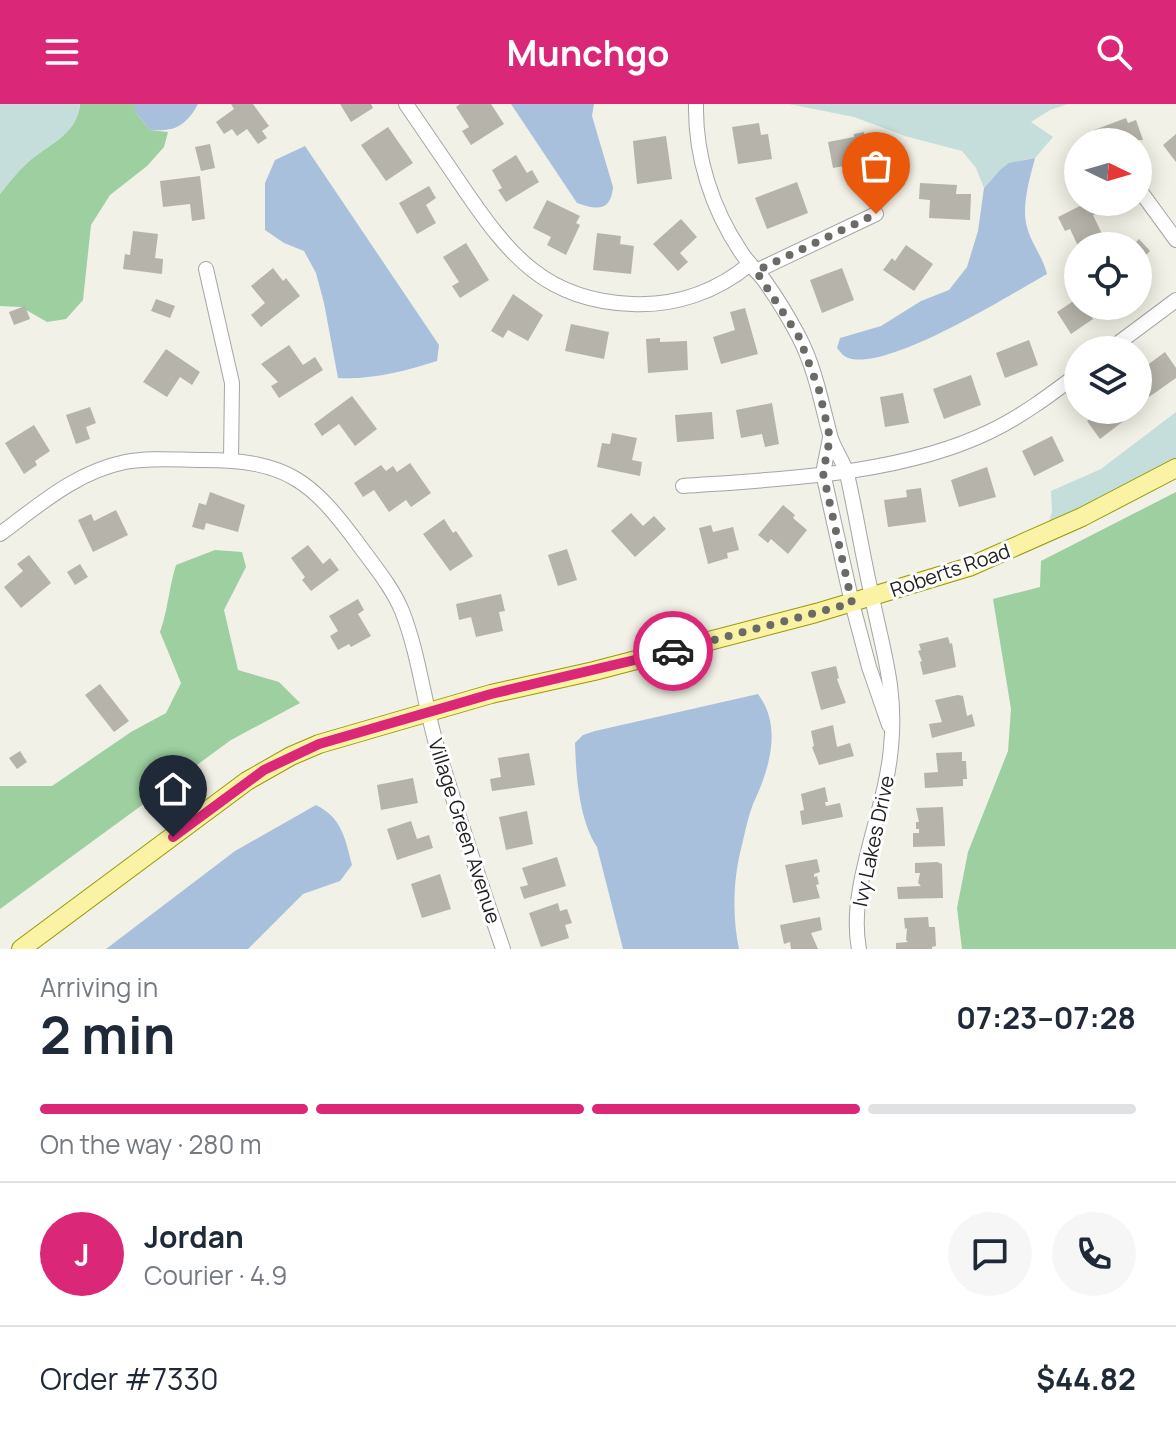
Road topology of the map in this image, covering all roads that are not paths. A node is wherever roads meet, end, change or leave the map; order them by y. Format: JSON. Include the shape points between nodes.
{"nodes":[{"id":1,"x":406,"y":104,"type":"edge"},
{"id":2,"x":696,"y":104,"type":"edge"},
{"id":3,"x":1152,"y":207,"type":"edge"},
{"id":4,"x":876,"y":214,"type":"dead end"},
{"id":5,"x":1176,"y":240,"type":"edge"},
{"id":6,"x":753,"y":268,"type":"junction"},
{"id":7,"x":206,"y":269,"type":"dead end"},
{"id":8,"x":1176,"y":300,"type":"edge"},
{"id":9,"x":1128,"y":336,"type":"edge"},
{"id":10,"x":1064,"y":384,"type":"edge"},
{"id":11,"x":830,"y":438,"type":"junction"},
{"id":12,"x":231,"y":460,"type":"junction"},
{"id":13,"x":1176,"y":468,"type":"edge"},
{"id":14,"x":846,"y":470,"type":"junction"},
{"id":15,"x":823,"y":473,"type":"junction"},
{"id":16,"x":683,"y":486,"type":"dead end"},
{"id":17,"x":0,"y":534,"type":"edge"},
{"id":18,"x":871,"y":597,"type":"junction"},
{"id":19,"x":852,"y":603,"type":"junction"},
{"id":20,"x":427,"y":713,"type":"junction"},
{"id":21,"x":892,"y":733,"type":"junction"},
{"id":22,"x":21,"y":949,"type":"edge"},
{"id":23,"x":503,"y":949,"type":"edge"},
{"id":24,"x":859,"y":949,"type":"edge"}],
"edges":[{"from":1,"to":6,"type":"street","via":[[497,236],[531,270],[560,288],[601,301],[661,304]]},
{"from":2,"to":6,"type":"street","via":[[698,142],[710,191]]},
{"from":3,"to":5,"type":"street"},
{"from":4,"to":6,"type":"street"},
{"from":6,"to":11,"type":"street","via":[[799,337]]},
{"from":7,"to":12,"type":"street","via":[[232,383]]},
{"from":8,"to":9,"type":"street"},
{"from":10,"to":14,"type":"street","via":[[1016,417],[965,442]]},
{"from":11,"to":14,"type":"street","name":"Ivy Lakes Drive"},
{"from":11,"to":15,"type":"street"},
{"from":12,"to":17,"type":"street","name":"Village Green Avenue","via":[[147,459],[106,467],[68,484]]},
{"from":12,"to":20,"type":"street","name":"Village Green Avenue","via":[[287,473],[330,506],[398,603]]},
{"from":13,"to":18,"type":"main road","name":"Roberts Road","via":[[991,559]]},
{"from":14,"to":15,"type":"street"},
{"from":14,"to":18,"type":"street","name":"Ivy Lakes Drive"},
{"from":15,"to":16,"type":"street"},
{"from":15,"to":19,"type":"street","name":"Ivy Lakes Drive"},
{"from":18,"to":19,"type":"main road","name":"Roberts Road"},
{"from":18,"to":21,"type":"street","name":"Ivy Lakes Drive","via":[[893,690]]},
{"from":19,"to":20,"type":"main road","name":"Roberts Road"},
{"from":19,"to":21,"type":"street","name":"Ivy Lakes Drive"},
{"from":20,"to":22,"type":"main road","name":"Roberts Road","via":[[319,744],[264,770]]},
{"from":20,"to":23,"type":"street","name":"Village Green Avenue"},
{"from":21,"to":24,"type":"street","name":"Ivy Lakes Drive","via":[[886,787],[861,884]]}]}
